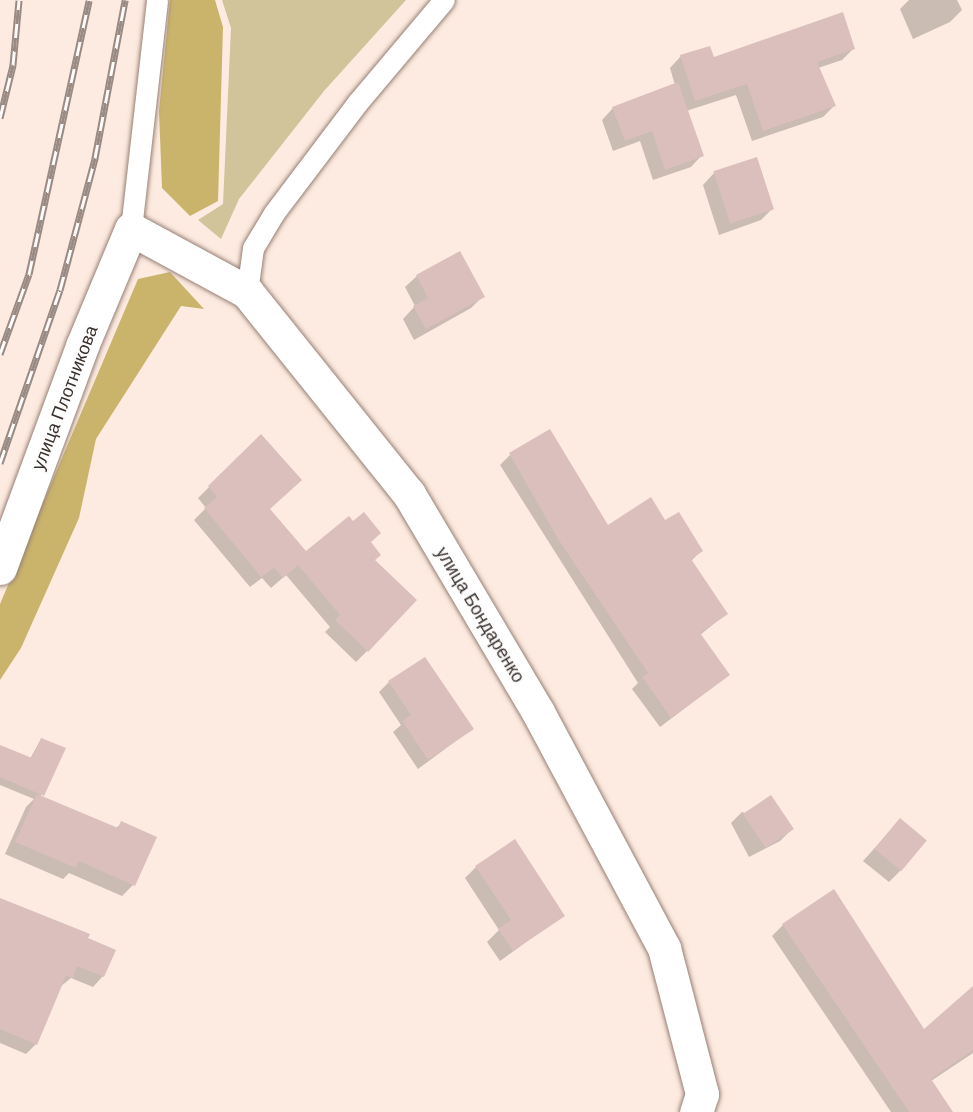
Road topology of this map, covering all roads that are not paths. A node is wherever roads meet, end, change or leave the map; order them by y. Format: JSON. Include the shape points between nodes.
{"nodes":[{"id":1,"x":157,"y":0,"type":"edge"},
{"id":2,"x":444,"y":0,"type":"edge"},
{"id":3,"x":131,"y":229,"type":"junction"},
{"id":4,"x":247,"y":292,"type":"junction"},
{"id":5,"x":0,"y":568,"type":"edge"},
{"id":6,"x":705,"y":1106,"type":"edge"}],
"edges":[{"from":1,"to":3,"type":"lane"},
{"from":2,"to":4,"type":"lane","via":[[358,102],[274,213],[253,248]]},
{"from":3,"to":4,"type":"street","name":"улица Бондаренко"},
{"from":3,"to":5,"type":"street","name":"улица Плотникова","via":[[106,296],[81,346]]},
{"from":4,"to":6,"type":"street","name":"улица Бондаренко","via":[[409,494],[538,712],[664,948]]}]}
